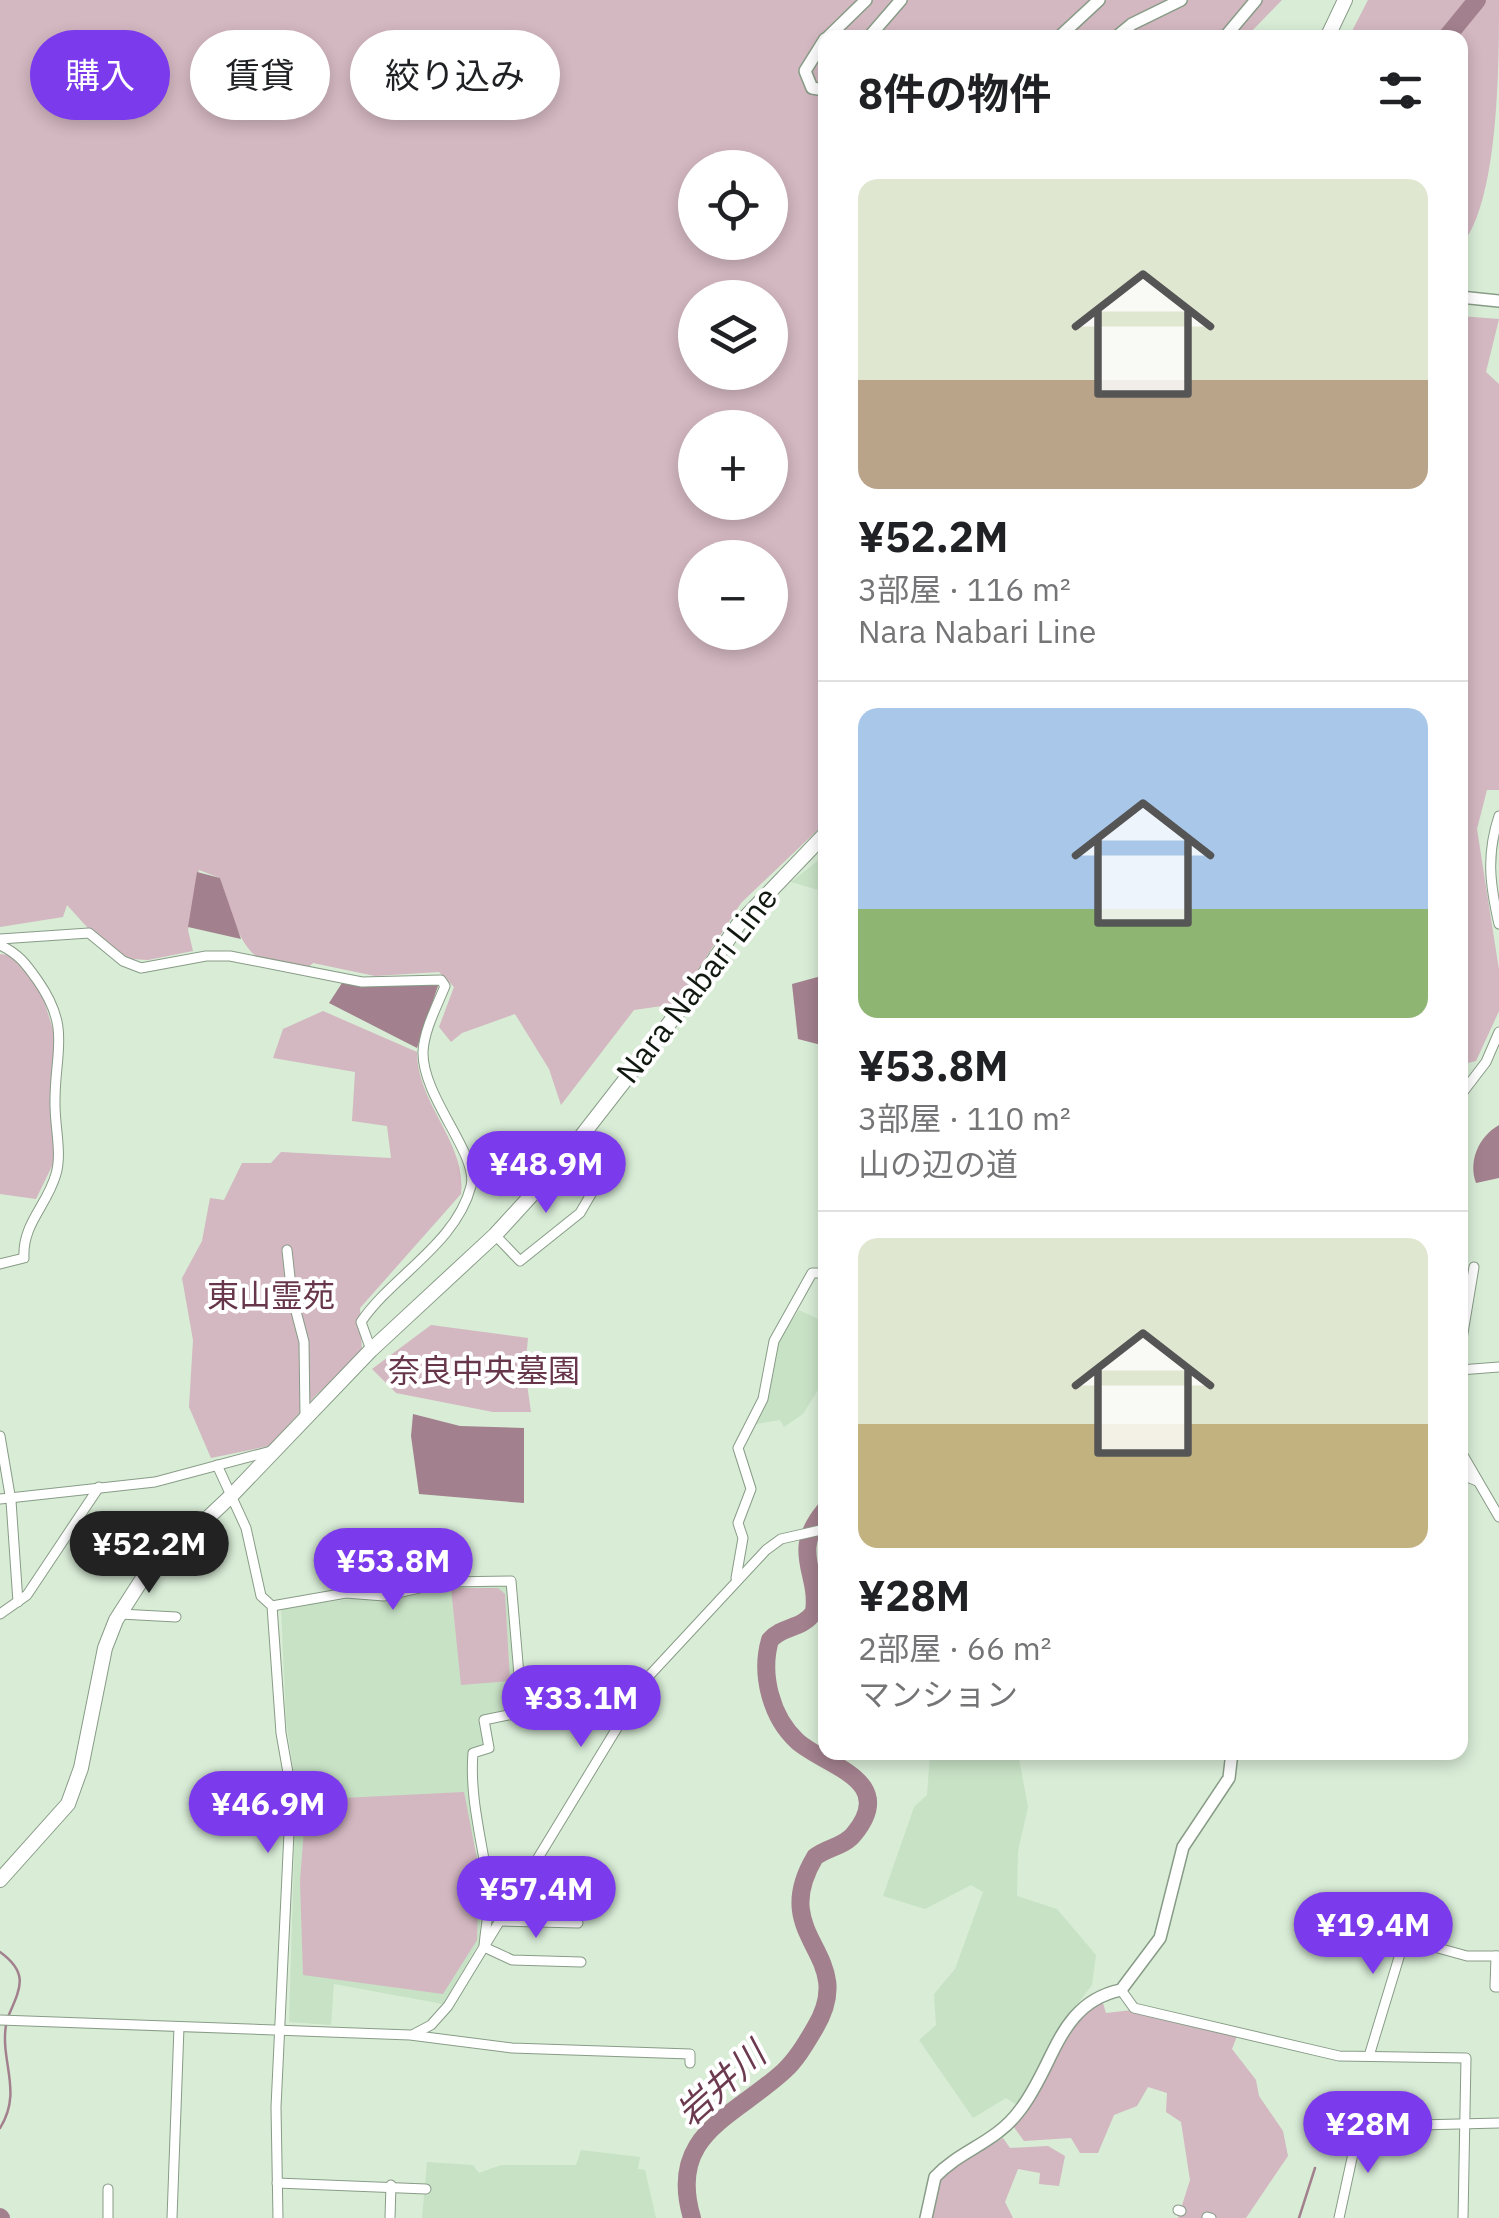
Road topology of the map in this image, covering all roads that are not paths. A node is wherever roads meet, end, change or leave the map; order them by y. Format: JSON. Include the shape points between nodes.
{"nodes":[{"id":1,"x":866,"y":0,"type":"edge"},
{"id":2,"x":900,"y":0,"type":"edge"},
{"id":3,"x":1099,"y":0,"type":"edge"},
{"id":4,"x":1180,"y":0,"type":"edge"},
{"id":5,"x":1256,"y":0,"type":"edge"},
{"id":6,"x":1346,"y":0,"type":"edge"},
{"id":7,"x":834,"y":30,"type":"edge"},
{"id":8,"x":875,"y":30,"type":"edge"},
{"id":9,"x":1067,"y":30,"type":"edge"},
{"id":10,"x":1125,"y":30,"type":"edge"},
{"id":11,"x":1231,"y":30,"type":"edge"},
{"id":12,"x":1331,"y":30,"type":"edge"},
{"id":13,"x":818,"y":51,"type":"edge"},
{"id":14,"x":818,"y":89,"type":"edge"},
{"id":15,"x":1468,"y":298,"type":"edge"},
{"id":16,"x":1499,"y":301,"type":"edge"},
{"id":17,"x":1499,"y":816,"type":"edge"},
{"id":18,"x":818,"y":841,"type":"edge"},
{"id":19,"x":1499,"y":924,"type":"edge"},
{"id":20,"x":0,"y":942,"type":"edge"},
{"id":21,"x":1499,"y":1032,"type":"edge"},
{"id":22,"x":1468,"y":1086,"type":"edge"},
{"id":23,"x":594,"y":1189,"type":"dead end"},
{"id":24,"x":495,"y":1235,"type":"junction"},
{"id":25,"x":288,"y":1250,"type":"dead end"},
{"id":26,"x":0,"y":1264,"type":"edge"},
{"id":27,"x":1474,"y":1267,"type":"dead end"},
{"id":28,"x":818,"y":1273,"type":"edge"},
{"id":29,"x":1468,"y":1303,"type":"edge"},
{"id":30,"x":370,"y":1350,"type":"junction"},
{"id":31,"x":1499,"y":1367,"type":"edge"},
{"id":32,"x":1468,"y":1369,"type":"edge"},
{"id":33,"x":305,"y":1416,"type":"junction"},
{"id":34,"x":0,"y":1436,"type":"edge"},
{"id":35,"x":274,"y":1450,"type":"junction"},
{"id":36,"x":1468,"y":1465,"type":"edge"},
{"id":37,"x":217,"y":1466,"type":"junction"},
{"id":38,"x":1468,"y":1477,"type":"edge"},
{"id":39,"x":1477,"y":1481,"type":"junction"},
{"id":40,"x":99,"y":1487,"type":"junction"},
{"id":41,"x":232,"y":1495,"type":"junction"},
{"id":42,"x":5,"y":1499,"type":"edge"},
{"id":43,"x":1499,"y":1517,"type":"edge"},
{"id":44,"x":818,"y":1530,"type":"edge"},
{"id":45,"x":736,"y":1578,"type":"junction"},
{"id":46,"x":18,"y":1602,"type":"junction"},
{"id":47,"x":272,"y":1606,"type":"junction"},
{"id":48,"x":0,"y":1614,"type":"edge"},
{"id":49,"x":120,"y":1614,"type":"junction"},
{"id":50,"x":176,"y":1616,"type":"dead end"},
{"id":51,"x":1231,"y":1760,"type":"edge"},
{"id":52,"x":0,"y":1880,"type":"edge"},
{"id":53,"x":1414,"y":1908,"type":"dead end"},
{"id":54,"x":500,"y":1921,"type":"junction"},
{"id":55,"x":578,"y":1923,"type":"dead end"},
{"id":56,"x":484,"y":1948,"type":"junction"},
{"id":57,"x":1438,"y":1948,"type":"dead end"},
{"id":58,"x":1498,"y":1956,"type":"edge"},
{"id":59,"x":582,"y":1962,"type":"dead end"},
{"id":60,"x":1499,"y":1987,"type":"edge"},
{"id":61,"x":1121,"y":1990,"type":"junction"},
{"id":62,"x":5,"y":2020,"type":"edge"},
{"id":63,"x":179,"y":2028,"type":"junction"},
{"id":64,"x":283,"y":2030,"type":"junction"},
{"id":65,"x":410,"y":2036,"type":"junction"},
{"id":66,"x":1369,"y":2056,"type":"junction"},
{"id":67,"x":690,"y":2063,"type":"dead end"},
{"id":68,"x":1499,"y":2122,"type":"edge"},
{"id":69,"x":1464,"y":2123,"type":"junction"},
{"id":70,"x":1359,"y":2126,"type":"junction"},
{"id":71,"x":1338,"y":2127,"type":"dead end"},
{"id":72,"x":277,"y":2183,"type":"junction"},
{"id":73,"x":392,"y":2185,"type":"junction"},
{"id":74,"x":108,"y":2189,"type":"dead end"},
{"id":75,"x":426,"y":2189,"type":"dead end"},
{"id":76,"x":108,"y":2218,"type":"edge"},
{"id":77,"x":172,"y":2218,"type":"edge"},
{"id":78,"x":278,"y":2218,"type":"edge"},
{"id":79,"x":390,"y":2218,"type":"edge"},
{"id":80,"x":926,"y":2218,"type":"edge"},
{"id":81,"x":1339,"y":2218,"type":"edge"},
{"id":82,"x":1463,"y":2218,"type":"edge"}],
"edges":[{"from":1,"to":7,"type":"street"},
{"from":2,"to":8,"type":"street"},
{"from":3,"to":9,"type":"street"},
{"from":4,"to":10,"type":"street"},
{"from":5,"to":11,"type":"street"},
{"from":6,"to":12,"type":"main road"},
{"from":13,"to":14,"type":"street","via":[[805,71]]},
{"from":15,"to":16,"type":"street"},
{"from":17,"to":19,"type":"street","via":[[1489,873]]},
{"from":18,"to":24,"type":"main road","name":"Nara Nabari Line","via":[[738,924],[560,1165]]},
{"from":20,"to":26,"type":"street","via":[[20,955],[52,1001],[62,1046],[54,1101],[55,1180],[23,1236],[24,1258]]},
{"from":20,"to":30,"type":"street","via":[[88,934],[141,968],[230,956],[362,982],[441,980],[445,986],[425,1040],[424,1064],[444,1122],[472,1167],[472,1182],[466,1202],[420,1262],[361,1322]]},
{"from":21,"to":22,"type":"street"},
{"from":23,"to":24,"type":"street","via":[[580,1213],[520,1261]]},
{"from":24,"to":30,"type":"main road","name":"Nara Nabari Line"},
{"from":25,"to":33,"type":"street","via":[[304,1342]]},
{"from":27,"to":29,"type":"street"},
{"from":28,"to":45,"type":"street","via":[[812,1273],[774,1341],[763,1398],[738,1448],[751,1489],[738,1523],[743,1538]]},
{"from":30,"to":33,"type":"main road","name":"Nara Nabari Line"},
{"from":31,"to":32,"type":"street"},
{"from":33,"to":35,"type":"main road","name":"Nara Nabari Line"},
{"from":34,"to":42,"type":"street"},
{"from":35,"to":37,"type":"street"},
{"from":35,"to":41,"type":"main road","name":"Nara Nabari Line"},
{"from":36,"to":39,"type":"street"},
{"from":37,"to":40,"type":"street"},
{"from":37,"to":41,"type":"street"},
{"from":38,"to":39,"type":"street"},
{"from":39,"to":43,"type":"street"},
{"from":40,"to":42,"type":"street"},
{"from":40,"to":46,"type":"street"},
{"from":41,"to":47,"type":"street","via":[[262,1596]]},
{"from":41,"to":49,"type":"main road","name":"Nara Nabari Line","via":[[141,1581]]},
{"from":42,"to":46,"type":"street"},
{"from":44,"to":45,"type":"street","via":[[781,1539]]},
{"from":45,"to":54,"type":"street","via":[[648,1678]]},
{"from":46,"to":48,"type":"street"},
{"from":47,"to":56,"type":"street","via":[[346,1593],[384,1596],[446,1582],[511,1581],[528,1704],[523,1712],[484,1720],[490,1748],[473,1753],[478,1847],[490,1898]]},
{"from":47,"to":64,"type":"street","via":[[291,1790]]},
{"from":49,"to":50,"type":"street"},
{"from":49,"to":52,"type":"main road","name":"Nara Nabari Line","via":[[68,1804]]},
{"from":51,"to":61,"type":"street","via":[[1230,1778],[1183,1847],[1160,1938]]},
{"from":53,"to":66,"type":"street"},
{"from":54,"to":55,"type":"street"},
{"from":54,"to":56,"type":"street"},
{"from":56,"to":59,"type":"street","via":[[512,1960]]},
{"from":56,"to":65,"type":"street","via":[[448,2006]]},
{"from":57,"to":58,"type":"street"},
{"from":58,"to":60,"type":"street"},
{"from":61,"to":66,"type":"street","via":[[1134,2008],[1339,2056]]},
{"from":61,"to":80,"type":"street","via":[[1085,2003],[1013,2119],[934,2177]]},
{"from":62,"to":63,"type":"street"},
{"from":63,"to":64,"type":"street"},
{"from":63,"to":77,"type":"street"},
{"from":64,"to":65,"type":"street"},
{"from":64,"to":72,"type":"street"},
{"from":65,"to":67,"type":"street","via":[[512,2048],[690,2054]]},
{"from":66,"to":69,"type":"street","via":[[1466,2058]]},
{"from":68,"to":69,"type":"street"},
{"from":69,"to":70,"type":"street"},
{"from":69,"to":82,"type":"street"},
{"from":70,"to":71,"type":"street"},
{"from":70,"to":81,"type":"street"},
{"from":72,"to":73,"type":"street"},
{"from":72,"to":78,"type":"street"},
{"from":73,"to":75,"type":"street"},
{"from":73,"to":79,"type":"street"},
{"from":74,"to":76,"type":"street"}]}
